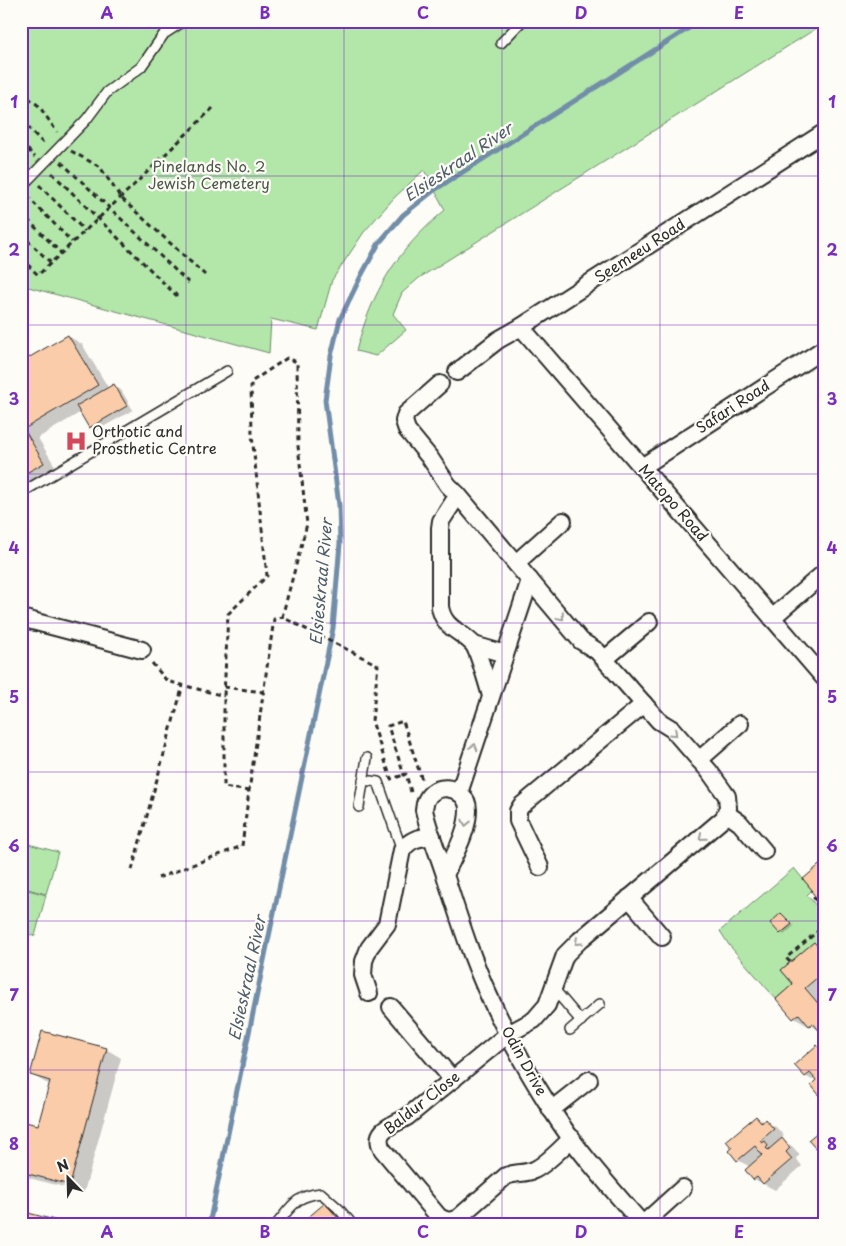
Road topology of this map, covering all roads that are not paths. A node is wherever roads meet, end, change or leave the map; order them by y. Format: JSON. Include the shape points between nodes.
{"nodes":[{"id":1,"x":184,"y":21,"type":"edge"},
{"id":2,"x":522,"y":21,"type":"edge"},
{"id":3,"x":501,"y":43,"type":"dead end"},
{"id":4,"x":825,"y":132,"type":"edge"},
{"id":5,"x":21,"y":188,"type":"edge"},
{"id":6,"x":521,"y":327,"type":"junction"},
{"id":7,"x":825,"y":348,"type":"edge"},
{"id":8,"x":227,"y":371,"type":"dead end"},
{"id":9,"x":457,"y":372,"type":"dead end"},
{"id":10,"x":440,"y":384,"type":"dead end"},
{"id":11,"x":642,"y":467,"type":"junction"},
{"id":12,"x":21,"y":493,"type":"edge"},
{"id":13,"x":458,"y":495,"type":"junction"},
{"id":14,"x":563,"y":521,"type":"dead end"},
{"id":15,"x":516,"y":563,"type":"junction"},
{"id":16,"x":825,"y":572,"type":"edge"},
{"id":17,"x":530,"y":580,"type":"junction"},
{"id":18,"x":21,"y":618,"type":"edge"},
{"id":19,"x":772,"y":618,"type":"junction"},
{"id":20,"x":648,"y":622,"type":"dead end"},
{"id":21,"x":474,"y":645,"type":"junction"},
{"id":22,"x":142,"y":650,"type":"road end"},
{"id":23,"x":505,"y":654,"type":"junction"},
{"id":24,"x":604,"y":659,"type":"junction"},
{"id":25,"x":825,"y":679,"type":"edge"},
{"id":26,"x":491,"y":696,"type":"junction"},
{"id":27,"x":644,"y":704,"type":"junction"},
{"id":28,"x":740,"y":724,"type":"dead end"},
{"id":29,"x":367,"y":758,"type":"dead end"},
{"id":30,"x":699,"y":760,"type":"junction"},
{"id":31,"x":363,"y":780,"type":"junction"},
{"id":32,"x":459,"y":793,"type":"junction"},
{"id":33,"x":359,"y":807,"type":"dead end"},
{"id":34,"x":726,"y":814,"type":"junction"},
{"id":35,"x":432,"y":836,"type":"junction"},
{"id":36,"x":402,"y":850,"type":"junction"},
{"id":37,"x":764,"y":851,"type":"dead end"},
{"id":38,"x":540,"y":867,"type":"dead end"},
{"id":39,"x":445,"y":875,"type":"junction"},
{"id":40,"x":629,"y":898,"type":"junction"},
{"id":41,"x":662,"y":937,"type":"dead end"},
{"id":42,"x":553,"y":988,"type":"junction"},
{"id":43,"x":369,"y":993,"type":"dead end"},
{"id":44,"x":600,"y":1004,"type":"dead end"},
{"id":45,"x":391,"y":1007,"type":"dead end"},
{"id":46,"x":581,"y":1021,"type":"junction"},
{"id":47,"x":570,"y":1030,"type":"dead end"},
{"id":48,"x":508,"y":1034,"type":"junction"},
{"id":49,"x":453,"y":1080,"type":"junction"},
{"id":50,"x":589,"y":1080,"type":"dead end"},
{"id":51,"x":551,"y":1110,"type":"junction"},
{"id":52,"x":572,"y":1138,"type":"junction"},
{"id":53,"x":683,"y":1188,"type":"dead end"},
{"id":54,"x":276,"y":1225,"type":"edge"},
{"id":55,"x":353,"y":1225,"type":"edge"},
{"id":56,"x":643,"y":1225,"type":"edge"}],
"edges":[{"from":1,"to":5,"type":"lane","via":[[164,34],[141,67],[106,92],[86,120]]},
{"from":2,"to":3,"type":"lane"},
{"from":4,"to":6,"type":"street","name":"Seemeeu Road"},
{"from":6,"to":9,"type":"street","name":"Seemeeu Road","via":[[498,340]]},
{"from":6,"to":11,"type":"street","name":"Matopo Road"},
{"from":7,"to":11,"type":"street","name":"Safari Road"},
{"from":8,"to":12,"type":"lane"},
{"from":10,"to":13,"type":"street","via":[[409,411],[404,421],[407,430]]},
{"from":11,"to":19,"type":"street","name":"Matopo Road"},
{"from":13,"to":15,"type":"street"},
{"from":13,"to":21,"type":"street","via":[[441,521],[440,607],[448,625]]},
{"from":14,"to":15,"type":"street"},
{"from":15,"to":17,"type":"street"},
{"from":16,"to":19,"type":"street"},
{"from":17,"to":23,"type":"street"},
{"from":17,"to":24,"type":"street","one_way":true,"via":[[582,641]]},
{"from":18,"to":22,"type":"street"},
{"from":19,"to":25,"type":"street","name":"Matopo Road"},
{"from":20,"to":24,"type":"street"},
{"from":21,"to":23,"type":"street"},
{"from":21,"to":26,"type":"street"},
{"from":23,"to":26,"type":"street"},
{"from":24,"to":27,"type":"street"},
{"from":32,"to":26,"type":"street","one_way":true},
{"from":27,"to":30,"type":"street","one_way":true},
{"from":27,"to":38,"type":"street","via":[[521,806],[518,821]]},
{"from":28,"to":30,"type":"street"},
{"from":29,"to":31,"type":"lane"},
{"from":30,"to":34,"type":"street","via":[[727,796]]},
{"from":31,"to":33,"type":"lane"},
{"from":31,"to":36,"type":"lane","via":[[378,782]]},
{"from":32,"to":35,"type":"street","name":"Odin Drive","via":[[439,788],[427,797],[424,810]]},
{"from":32,"to":39,"type":"street","one_way":true,"via":[[466,801],[467,818]]},
{"from":34,"to":37,"type":"street","via":[[740,823]]},
{"from":34,"to":40,"type":"street","name":"Baldur Close","one_way":true},
{"from":35,"to":36,"type":"street","via":[[408,842]]},
{"from":35,"to":39,"type":"street","name":"Odin Drive"},
{"from":36,"to":43,"type":"street","via":[[388,924],[368,948],[364,961],[363,975]]},
{"from":39,"to":48,"type":"street","name":"Odin Drive","via":[[488,995]]},
{"from":40,"to":41,"type":"street"},
{"from":40,"to":42,"type":"street","name":"Baldur Close","one_way":true,"via":[[565,955]]},
{"from":42,"to":46,"type":"lane"},
{"from":42,"to":48,"type":"street","name":"Baldur Close","via":[[546,1005],[534,1020]]},
{"from":44,"to":46,"type":"lane"},
{"from":45,"to":49,"type":"street"},
{"from":46,"to":47,"type":"lane"},
{"from":48,"to":49,"type":"street","name":"Baldur Close"},
{"from":48,"to":51,"type":"street","name":"Odin Drive"},
{"from":49,"to":52,"type":"street","name":"Baldur Close","via":[[408,1117],[388,1126],[379,1137],[382,1149],[445,1221],[458,1218],[506,1176],[537,1169]]},
{"from":50,"to":51,"type":"street"},
{"from":51,"to":52,"type":"street","name":"Odin Drive"},
{"from":52,"to":56,"type":"street","name":"Odin Drive"},
{"from":53,"to":56,"type":"street"},
{"from":54,"to":55,"type":"lane","via":[[296,1201],[308,1194],[322,1192]]}]}
